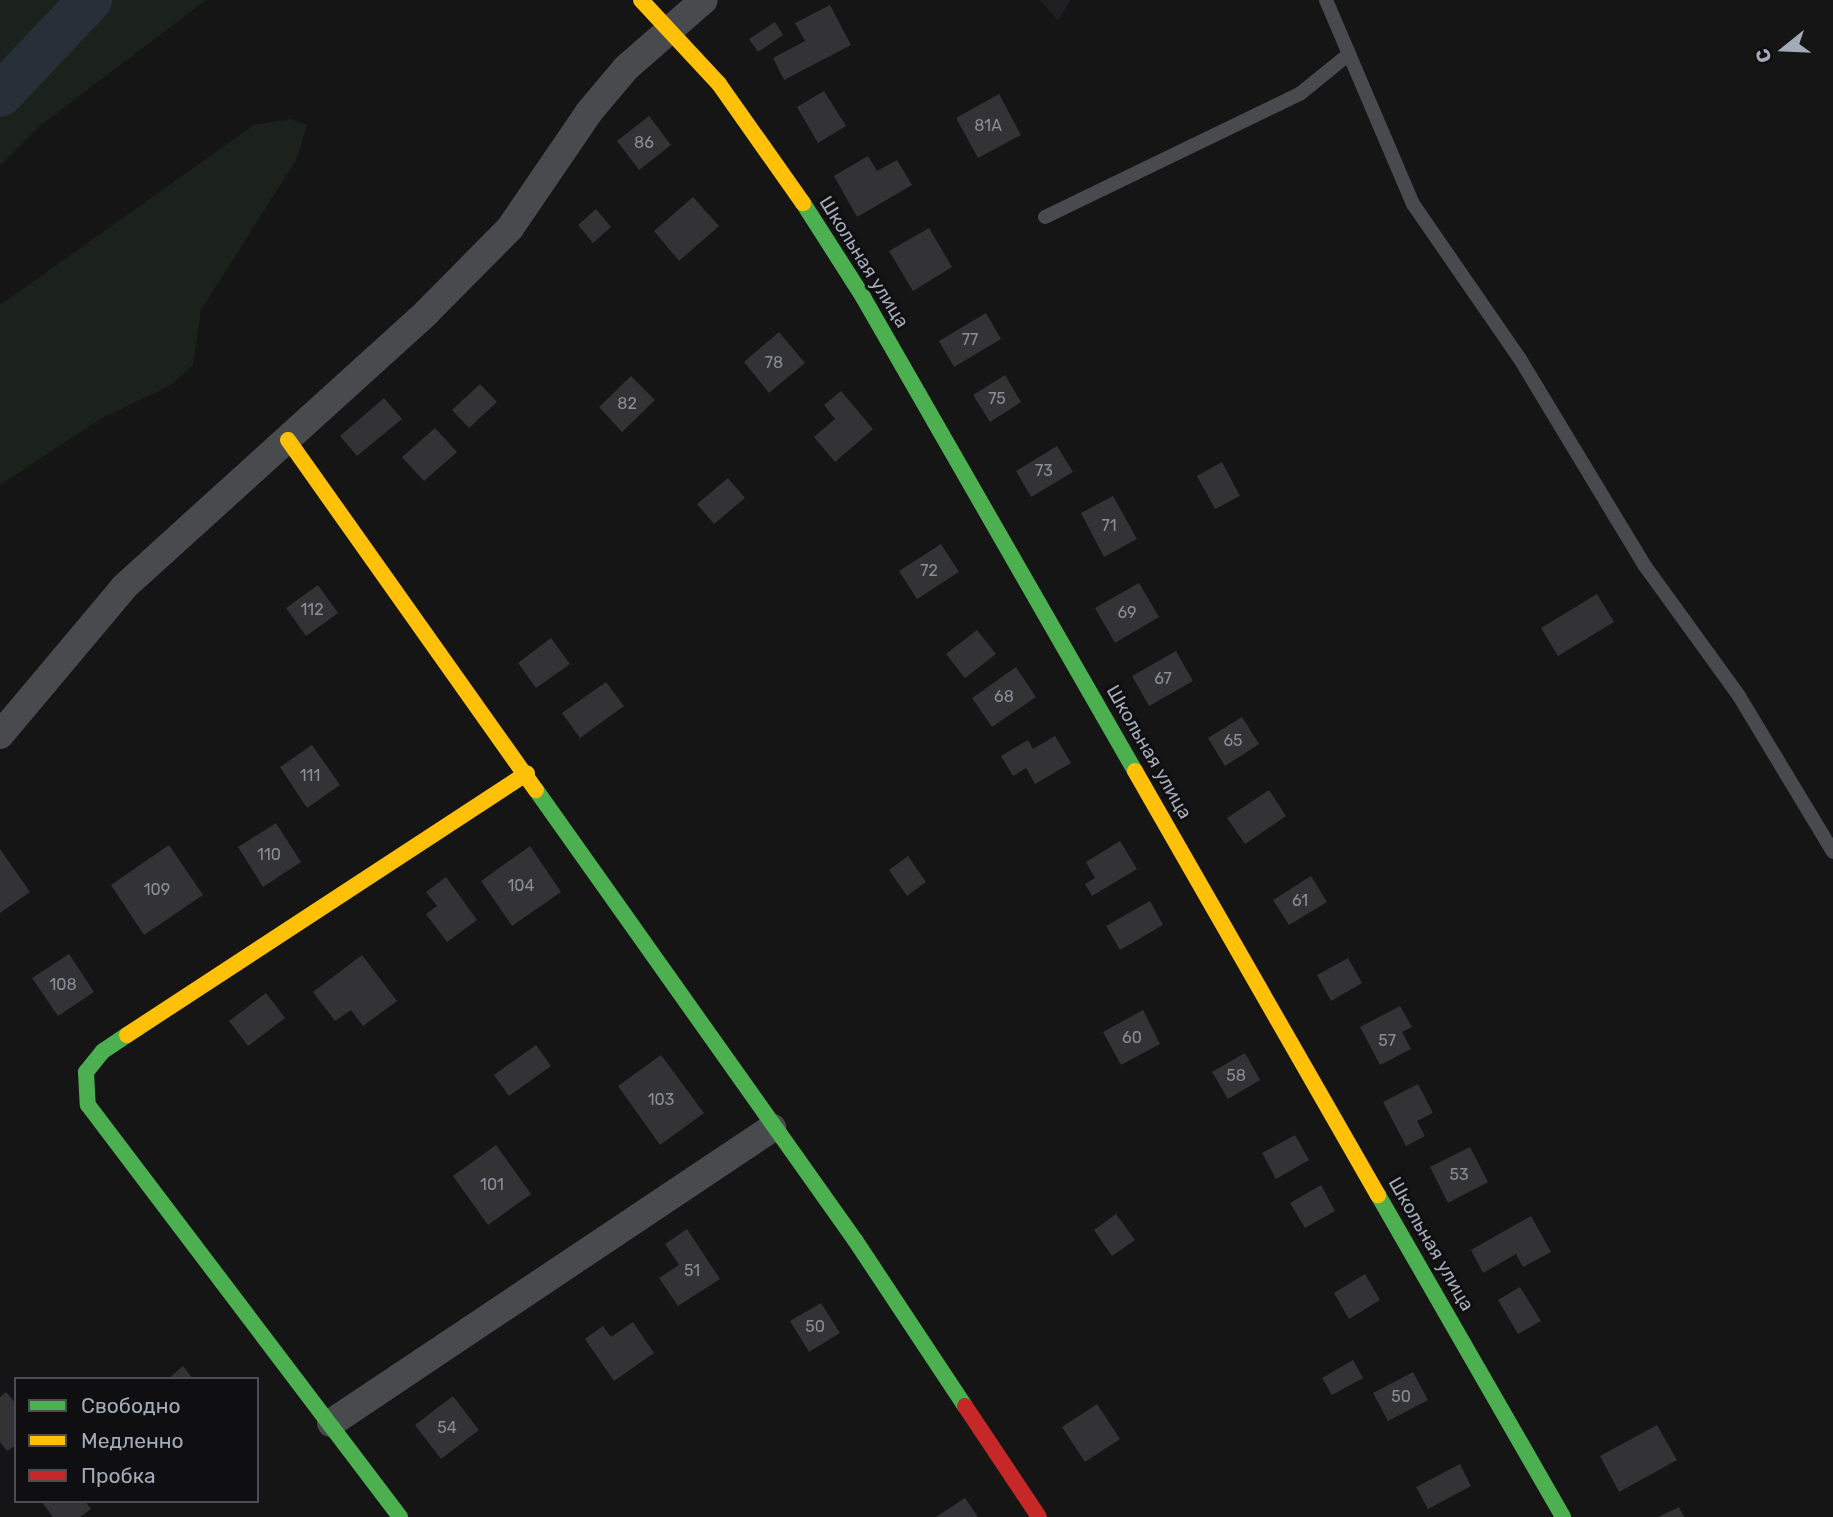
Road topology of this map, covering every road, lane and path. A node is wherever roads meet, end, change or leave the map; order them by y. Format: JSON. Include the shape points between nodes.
{"nodes":[{"id":1,"x":641,"y":0,"type":"edge"},
{"id":2,"x":704,"y":0,"type":"edge"},
{"id":3,"x":1326,"y":0,"type":"edge"},
{"id":4,"x":670,"y":28,"type":"junction"},
{"id":5,"x":1349,"y":54,"type":"junction"},
{"id":6,"x":1045,"y":217,"type":"dead end"},
{"id":7,"x":288,"y":440,"type":"junction"},
{"id":8,"x":0,"y":735,"type":"edge"},
{"id":9,"x":527,"y":773,"type":"junction"},
{"id":10,"x":1833,"y":852,"type":"edge"},
{"id":11,"x":772,"y":1128,"type":"junction"},
{"id":12,"x":331,"y":1423,"type":"junction"},
{"id":13,"x":400,"y":1517,"type":"edge"},
{"id":14,"x":1039,"y":1517,"type":"edge"},
{"id":15,"x":1563,"y":1517,"type":"edge"}],
"edges":[{"from":1,"to":4,"type":"street","name":"Школьная улица"},
{"from":2,"to":4,"type":"street"},
{"from":3,"to":5,"type":"lane"},
{"from":4,"to":7,"type":"street","via":[[626,68],[589,112],[510,228]]},
{"from":4,"to":15,"type":"street","name":"Школьная улица","via":[[772,155],[863,297]]},
{"from":5,"to":6,"type":"lane","via":[[1301,93]]},
{"from":5,"to":10,"type":"lane","via":[[1413,204],[1520,359],[1645,566],[1739,696]]},
{"from":7,"to":8,"type":"street","via":[[124,587]]},
{"from":7,"to":9,"type":"street"},
{"from":9,"to":11,"type":"street"},
{"from":9,"to":12,"type":"street","via":[[103,1051],[86,1072],[88,1105]]},
{"from":11,"to":12,"type":"street"},
{"from":11,"to":14,"type":"street","via":[[855,1240]]},
{"from":12,"to":13,"type":"street"}]}
